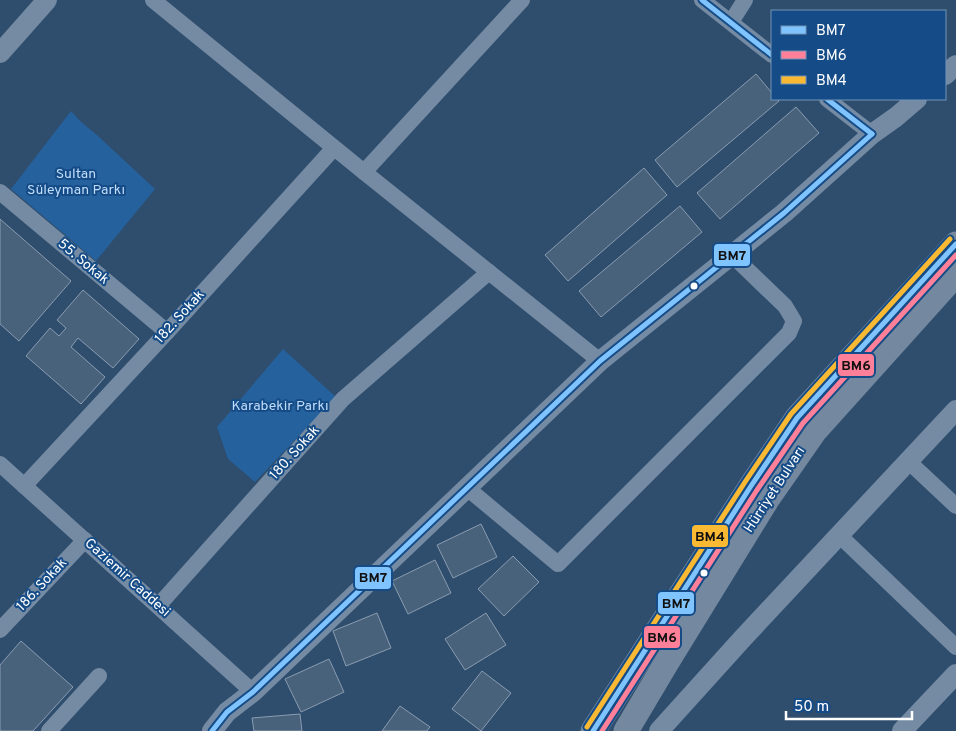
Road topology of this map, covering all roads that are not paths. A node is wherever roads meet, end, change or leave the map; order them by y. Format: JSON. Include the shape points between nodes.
{"nodes":[{"id":1,"x":47,"y":0,"type":"edge"},
{"id":2,"x":153,"y":0,"type":"edge"},
{"id":3,"x":522,"y":0,"type":"edge"},
{"id":4,"x":702,"y":0,"type":"edge"},
{"id":5,"x":745,"y":0,"type":"edge"},
{"id":6,"x":731,"y":22,"type":"junction"},
{"id":7,"x":0,"y":54,"type":"edge"},
{"id":8,"x":771,"y":54,"type":"edge"},
{"id":9,"x":956,"y":65,"type":"edge"},
{"id":10,"x":946,"y":74,"type":"edge"},
{"id":11,"x":828,"y":100,"type":"edge"},
{"id":12,"x":916,"y":100,"type":"edge"},
{"id":13,"x":872,"y":134,"type":"junction"},
{"id":14,"x":334,"y":148,"type":"junction"},
{"id":15,"x":364,"y":172,"type":"junction"},
{"id":16,"x":0,"y":192,"type":"edge"},
{"id":17,"x":956,"y":244,"type":"edge"},
{"id":18,"x":732,"y":254,"type":"junction"},
{"id":19,"x":489,"y":272,"type":"junction"},
{"id":20,"x":956,"y":274,"type":"edge"},
{"id":21,"x":167,"y":332,"type":"junction"},
{"id":22,"x":600,"y":361,"type":"junction"},
{"id":23,"x":956,"y":410,"type":"edge"},
{"id":24,"x":908,"y":461,"type":"junction"},
{"id":25,"x":0,"y":464,"type":"edge"},
{"id":26,"x":24,"y":486,"type":"junction"},
{"id":27,"x":467,"y":488,"type":"junction"},
{"id":28,"x":956,"y":506,"type":"edge"},
{"id":29,"x":839,"y":535,"type":"junction"},
{"id":30,"x":84,"y":540,"type":"junction"},
{"id":31,"x":158,"y":606,"type":"junction"},
{"id":32,"x":0,"y":630,"type":"edge"},
{"id":33,"x":956,"y":647,"type":"edge"},
{"id":34,"x":956,"y":674,"type":"edge"},
{"id":35,"x":99,"y":676,"type":"dead end"},
{"id":36,"x":253,"y":692,"type":"junction"},
{"id":37,"x":49,"y":731,"type":"edge"},
{"id":38,"x":212,"y":731,"type":"edge"},
{"id":39,"x":593,"y":731,"type":"edge"},
{"id":40,"x":626,"y":731,"type":"edge"},
{"id":41,"x":659,"y":731,"type":"edge"},
{"id":42,"x":902,"y":731,"type":"edge"}],
"edges":[{"from":1,"to":7,"type":"street"},
{"from":2,"to":14,"type":"street"},
{"from":3,"to":15,"type":"street"},
{"from":4,"to":6,"type":"street"},
{"from":5,"to":6,"type":"street"},
{"from":6,"to":8,"type":"street"},
{"from":9,"to":10,"type":"street"},
{"from":11,"to":13,"type":"street"},
{"from":12,"to":13,"type":"street"},
{"from":13,"to":18,"type":"street","via":[[784,213]]},
{"from":14,"to":15,"type":"street"},
{"from":14,"to":21,"type":"street","name":"182. Sokak"},
{"from":15,"to":19,"type":"street"},
{"from":16,"to":21,"type":"street","name":"55. Sokak"},
{"from":17,"to":39,"type":"main road","name":"Hürriyet Bulvarı","via":[[796,418]]},
{"from":18,"to":22,"type":"street"},
{"from":18,"to":27,"type":"street","via":[[785,306],[794,320],[789,333],[558,564]]},
{"from":19,"to":22,"type":"street"},
{"from":19,"to":31,"type":"street","name":"180. Sokak","via":[[344,399]]},
{"from":20,"to":40,"type":"main road","name":"Hürriyet Bulvarı","via":[[814,432],[768,498]]},
{"from":21,"to":26,"type":"street","name":"182. Sokak"},
{"from":22,"to":27,"type":"street"},
{"from":23,"to":24,"type":"street"},
{"from":24,"to":28,"type":"street"},
{"from":24,"to":29,"type":"street"},
{"from":25,"to":26,"type":"street","name":"Gaziemir Caddesi"},
{"from":26,"to":30,"type":"street","name":"Gaziemir Caddesi"},
{"from":27,"to":36,"type":"street"},
{"from":29,"to":33,"type":"street"},
{"from":29,"to":41,"type":"street"},
{"from":30,"to":31,"type":"street","name":"Gaziemir Caddesi"},
{"from":30,"to":32,"type":"street","name":"186. Sokak"},
{"from":31,"to":36,"type":"street","name":"Gaziemir Caddesi"},
{"from":34,"to":42,"type":"street"},
{"from":35,"to":37,"type":"street"},
{"from":36,"to":38,"type":"street","via":[[227,712]]}]}
